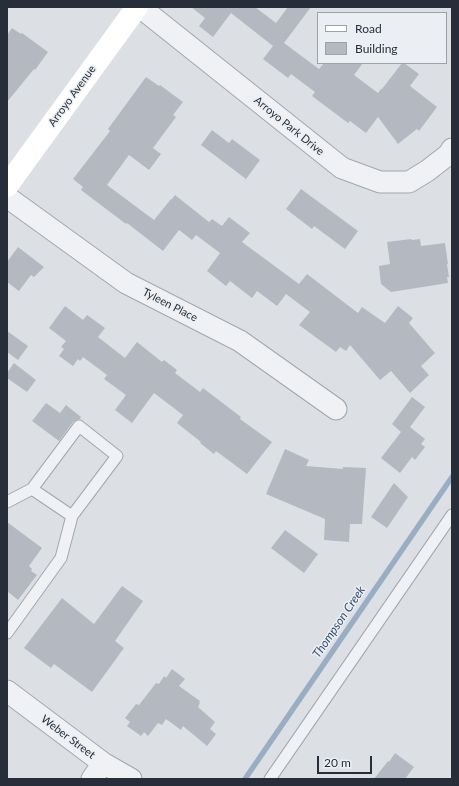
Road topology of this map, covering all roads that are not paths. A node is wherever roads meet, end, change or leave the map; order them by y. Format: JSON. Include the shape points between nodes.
{"nodes":[{"id":1,"x":139,"y":7,"type":"edge"},
{"id":2,"x":452,"y":150,"type":"edge"},
{"id":3,"x":7,"y":186,"type":"edge"},
{"id":4,"x":7,"y":197,"type":"edge"},
{"id":5,"x":336,"y":409,"type":"dead end"},
{"id":6,"x":32,"y":489,"type":"junction"},
{"id":7,"x":7,"y":502,"type":"edge"},
{"id":8,"x":452,"y":515,"type":"edge"},
{"id":9,"x":72,"y":516,"type":"junction"},
{"id":10,"x":7,"y":633,"type":"edge"},
{"id":11,"x":7,"y":692,"type":"edge"},
{"id":12,"x":98,"y":771,"type":"edge"},
{"id":13,"x":131,"y":779,"type":"edge"},
{"id":14,"x":270,"y":779,"type":"edge"}],
"edges":[{"from":1,"to":2,"type":"street","name":"Arroyo Park Drive","via":[[342,168],[380,182],[409,182]]},
{"from":1,"to":3,"type":"street","name":"Arroyo Avenue"},
{"from":4,"to":5,"type":"street","name":"Tyleen Place","via":[[126,283],[240,341]]},
{"from":6,"to":7,"type":"lane"},
{"from":6,"to":9,"type":"lane"},
{"from":6,"to":9,"type":"lane","via":[[79,426],[117,456]]},
{"from":8,"to":14,"type":"lane"},
{"from":9,"to":10,"type":"lane","via":[[61,558]]},
{"from":11,"to":12,"type":"street","name":"Weber Street"},
{"from":12,"to":13,"type":"street","name":"Weber Street"}]}
